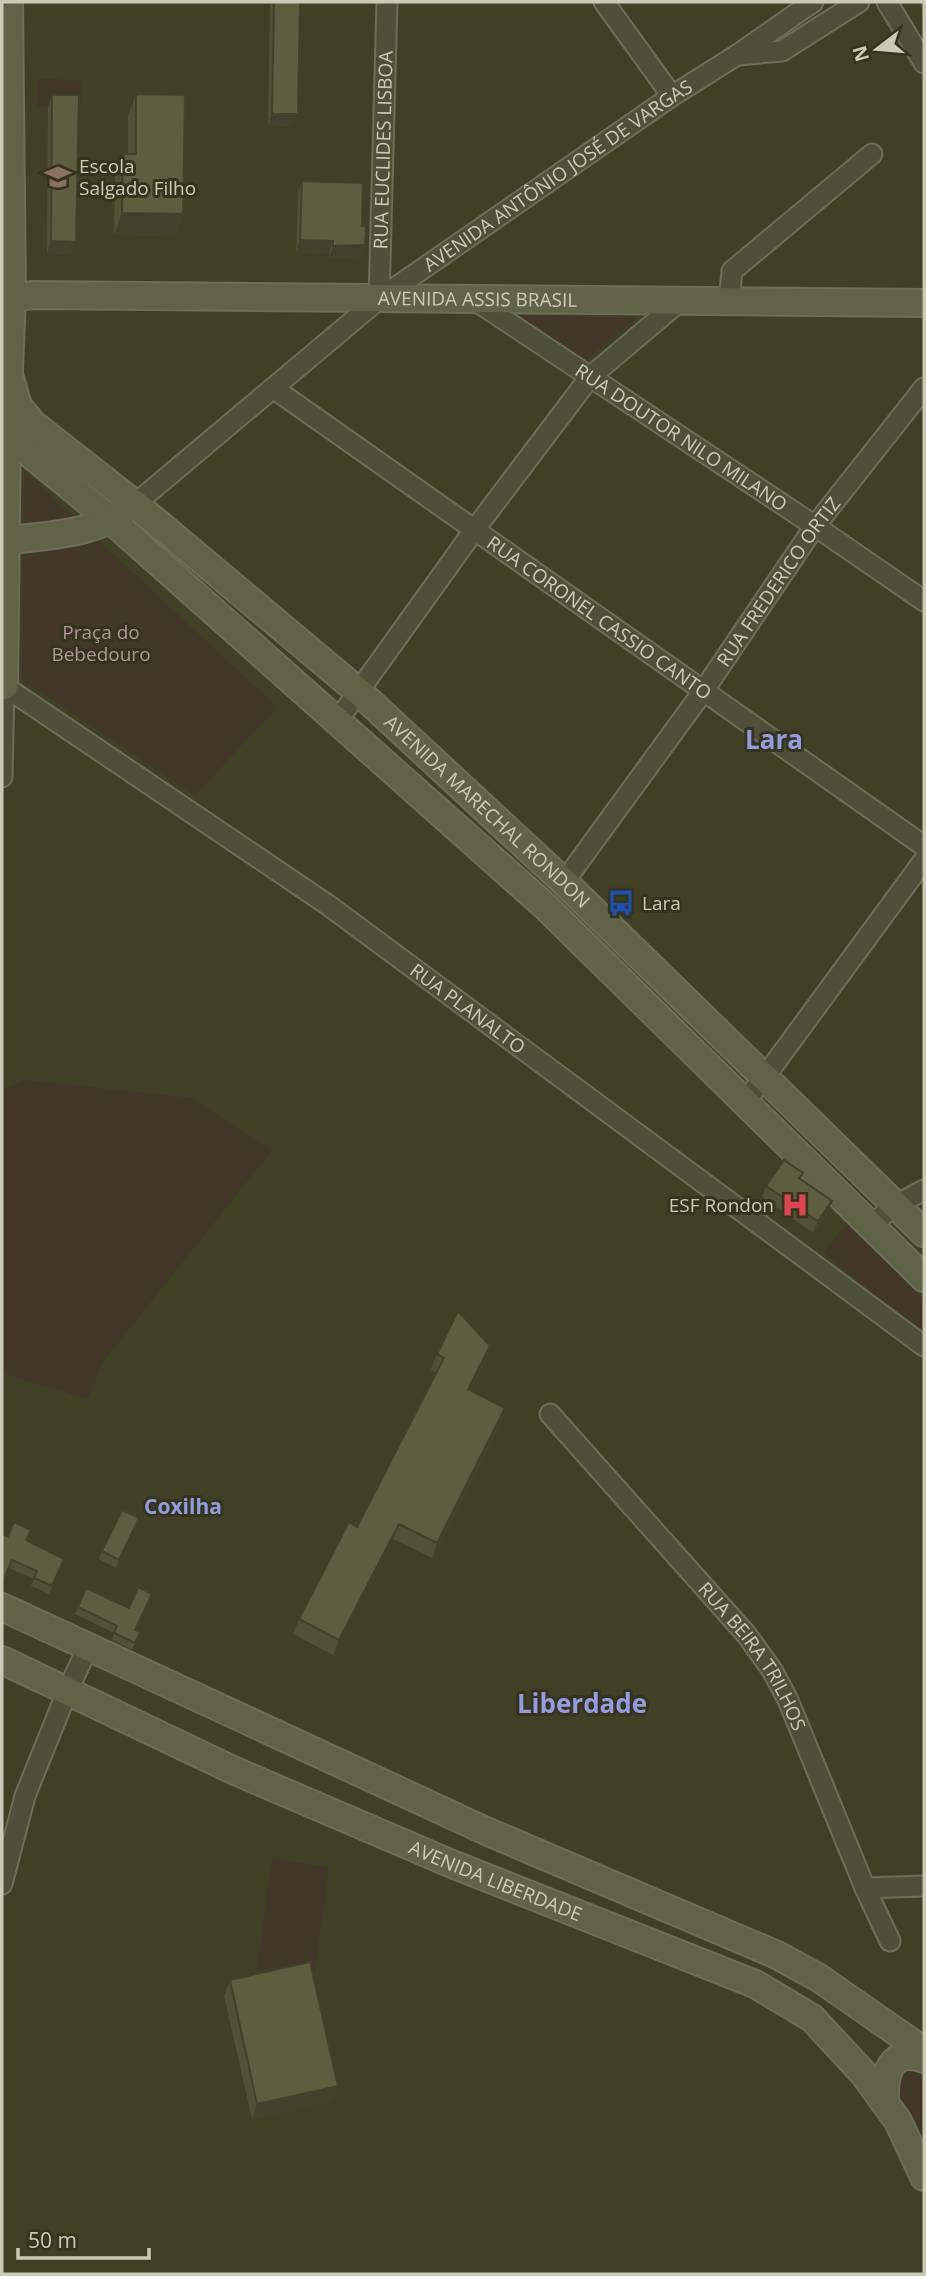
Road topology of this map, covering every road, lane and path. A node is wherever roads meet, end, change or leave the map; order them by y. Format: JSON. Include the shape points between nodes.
{"nodes":[{"id":1,"x":9,"y":2,"type":"edge"},
{"id":2,"x":387,"y":2,"type":"edge"},
{"id":3,"x":604,"y":2,"type":"edge"},
{"id":4,"x":859,"y":2,"type":"edge"},
{"id":5,"x":887,"y":2,"type":"edge"},
{"id":6,"x":809,"y":5,"type":"edge"},
{"id":7,"x":818,"y":28,"type":"junction"},
{"id":8,"x":737,"y":55,"type":"junction"},
{"id":9,"x":924,"y":63,"type":"edge"},
{"id":10,"x":672,"y":96,"type":"junction"},
{"id":11,"x":872,"y":154,"type":"dead end"},
{"id":12,"x":12,"y":292,"type":"edge"},
{"id":13,"x":379,"y":299,"type":"junction"},
{"id":14,"x":473,"y":299,"type":"junction"},
{"id":15,"x":680,"y":301,"type":"junction"},
{"id":16,"x":729,"y":301,"type":"junction"},
{"id":17,"x":924,"y":303,"type":"edge"},
{"id":18,"x":9,"y":375,"type":"junction"},
{"id":19,"x":590,"y":377,"type":"junction"},
{"id":20,"x":274,"y":388,"type":"junction"},
{"id":21,"x":924,"y":388,"type":"edge"},
{"id":22,"x":7,"y":435,"type":"junction"},
{"id":23,"x":135,"y":504,"type":"junction"},
{"id":24,"x":111,"y":520,"type":"junction"},
{"id":25,"x":815,"y":526,"type":"junction"},
{"id":26,"x":475,"y":529,"type":"junction"},
{"id":27,"x":4,"y":541,"type":"edge"},
{"id":28,"x":924,"y":601,"type":"edge"},
{"id":29,"x":3,"y":686,"type":"edge"},
{"id":30,"x":704,"y":690,"type":"junction"},
{"id":31,"x":359,"y":692,"type":"junction"},
{"id":32,"x":338,"y":720,"type":"junction"},
{"id":33,"x":2,"y":777,"type":"edge"},
{"id":34,"x":924,"y":846,"type":"edge"},
{"id":35,"x":924,"y":860,"type":"edge"},
{"id":36,"x":564,"y":882,"type":"junction"},
{"id":37,"x":764,"y":1078,"type":"junction"},
{"id":38,"x":744,"y":1102,"type":"junction"},
{"id":39,"x":924,"y":1190,"type":"edge"},
{"id":40,"x":896,"y":1205,"type":"junction"},
{"id":41,"x":871,"y":1225,"type":"junction"},
{"id":42,"x":924,"y":1233,"type":"edge"},
{"id":43,"x":924,"y":1278,"type":"edge"},
{"id":44,"x":924,"y":1346,"type":"edge"},
{"id":45,"x":550,"y":1414,"type":"dead end"},
{"id":46,"x":4,"y":1614,"type":"edge"},
{"id":47,"x":88,"y":1647,"type":"junction"},
{"id":48,"x":2,"y":1660,"type":"edge"},
{"id":49,"x":67,"y":1692,"type":"junction"},
{"id":50,"x":2,"y":1884,"type":"edge"},
{"id":51,"x":924,"y":1886,"type":"edge"},
{"id":52,"x":865,"y":1888,"type":"junction"},
{"id":53,"x":890,"y":1941,"type":"dead end"},
{"id":54,"x":924,"y":2051,"type":"edge"},
{"id":55,"x":924,"y":2059,"type":"edge"},
{"id":56,"x":885,"y":2102,"type":"junction"},
{"id":57,"x":924,"y":2178,"type":"edge"}],
"edges":[{"from":1,"to":12,"type":"main road"},
{"from":2,"to":13,"type":"street","name":"RUA EUCLIDES LISBOA"},
{"from":3,"to":10,"type":"street"},
{"from":4,"to":7,"type":"street","name":"AVENIDA ANTÔNIO JOSÉ DE VARGAS"},
{"from":5,"to":9,"type":"street"},
{"from":6,"to":7,"type":"street"},
{"from":6,"to":8,"type":"street","name":"AVENIDA ANTÔNIO JOSÉ DE VARGAS"},
{"from":7,"to":8,"type":"street","name":"AVENIDA ANTÔNIO JOSÉ DE VARGAS","via":[[782,51]]},
{"from":8,"to":10,"type":"street","name":"AVENIDA ANTÔNIO JOSÉ DE VARGAS"},
{"from":10,"to":13,"type":"street","name":"AVENIDA ANTÔNIO JOSÉ DE VARGAS"},
{"from":11,"to":16,"type":"street","via":[[732,271]]},
{"from":12,"to":13,"type":"main road","name":"AVENIDA ASSIS BRASIL"},
{"from":12,"to":18,"type":"main road"},
{"from":13,"to":14,"type":"main road","name":"AVENIDA ASSIS BRASIL"},
{"from":13,"to":20,"type":"street","name":"AVENIDA ANTÔNIO JOSÉ DE VARGAS"},
{"from":14,"to":15,"type":"main road","name":"AVENIDA ASSIS BRASIL"},
{"from":14,"to":19,"type":"street","name":"RUA DOUTOR NILO MILANO"},
{"from":15,"to":16,"type":"main road","name":"AVENIDA ASSIS BRASIL"},
{"from":15,"to":19,"type":"street"},
{"from":16,"to":17,"type":"main road","name":"AVENIDA ASSIS BRASIL"},
{"from":18,"to":22,"type":"main road"},
{"from":18,"to":23,"type":"main road","name":"AVENIDA MARECHAL RONDON","via":[[18,406],[33,424]]},
{"from":19,"to":25,"type":"street","name":"RUA DOUTOR NILO MILANO"},
{"from":19,"to":26,"type":"street"},
{"from":20,"to":23,"type":"street","name":"AVENIDA ANTÔNIO JOSÉ DE VARGAS"},
{"from":20,"to":26,"type":"street","name":"RUA CORONEL CASSIO CANTO"},
{"from":21,"to":25,"type":"street","name":"RUA FREDERICO ORTIZ"},
{"from":22,"to":24,"type":"main road","name":"AVENIDA MARECHAL RONDON"},
{"from":22,"to":27,"type":"main road"},
{"from":23,"to":24,"type":"main road"},
{"from":23,"to":31,"type":"main road","name":"AVENIDA MARECHAL RONDON"},
{"from":24,"to":27,"type":"main road","via":[[89,528]]},
{"from":24,"to":32,"type":"main road","name":"AVENIDA MARECHAL RONDON"},
{"from":25,"to":28,"type":"street","name":"RUA DOUTOR NILO MILANO"},
{"from":25,"to":30,"type":"street","name":"RUA FREDERICO ORTIZ"},
{"from":26,"to":30,"type":"street","name":"RUA CORONEL CASSIO CANTO"},
{"from":26,"to":31,"type":"street"},
{"from":27,"to":29,"type":"main road"},
{"from":29,"to":33,"type":"street"},
{"from":29,"to":44,"type":"street","name":"RUA PLANALTO","via":[[328,905]]},
{"from":30,"to":34,"type":"street","name":"RUA CORONEL CASSIO CANTO"},
{"from":30,"to":36,"type":"street","name":"RUA FREDERICO ORTIZ"},
{"from":31,"to":32,"type":"street"},
{"from":31,"to":36,"type":"main road","name":"AVENIDA MARECHAL RONDON"},
{"from":32,"to":38,"type":"main road","name":"AVENIDA MARECHAL RONDON","via":[[545,906]]},
{"from":35,"to":37,"type":"street"},
{"from":36,"to":37,"type":"main road","name":"AVENIDA MARECHAL RONDON"},
{"from":37,"to":38,"type":"street"},
{"from":37,"to":40,"type":"main road","name":"AVENIDA MARECHAL RONDON"},
{"from":38,"to":41,"type":"main road","name":"AVENIDA MARECHAL RONDON"},
{"from":39,"to":40,"type":"street"},
{"from":40,"to":41,"type":"street"},
{"from":40,"to":42,"type":"main road","name":"AVENIDA MARECHAL RONDON"},
{"from":41,"to":43,"type":"main road","name":"AVENIDA MARECHAL RONDON"},
{"from":45,"to":52,"type":"street","name":"RUA BEIRA TRILHOS","via":[[746,1634],[772,1670]]},
{"from":46,"to":47,"type":"main road","name":"AVENIDA LIBERDADE"},
{"from":47,"to":49,"type":"street"},
{"from":47,"to":54,"type":"main road","name":"AVENIDA LIBERDADE","via":[[486,1831],[777,1955],[819,1978]]},
{"from":48,"to":49,"type":"main road","name":"AVENIDA LIBERDADE"},
{"from":49,"to":50,"type":"street","via":[[25,1796]]},
{"from":49,"to":56,"type":"main road","name":"AVENIDA LIBERDADE","via":[[235,1771],[439,1858],[755,1984],[812,2018]]},
{"from":51,"to":52,"type":"street"},
{"from":52,"to":53,"type":"street","name":"RUA BEIRA TRILHOS"},
{"from":55,"to":56,"type":"main road","via":[[905,2056],[894,2062],[887,2071]]},
{"from":56,"to":57,"type":"main road","name":"AVENIDA LIBERDADE"}]}
